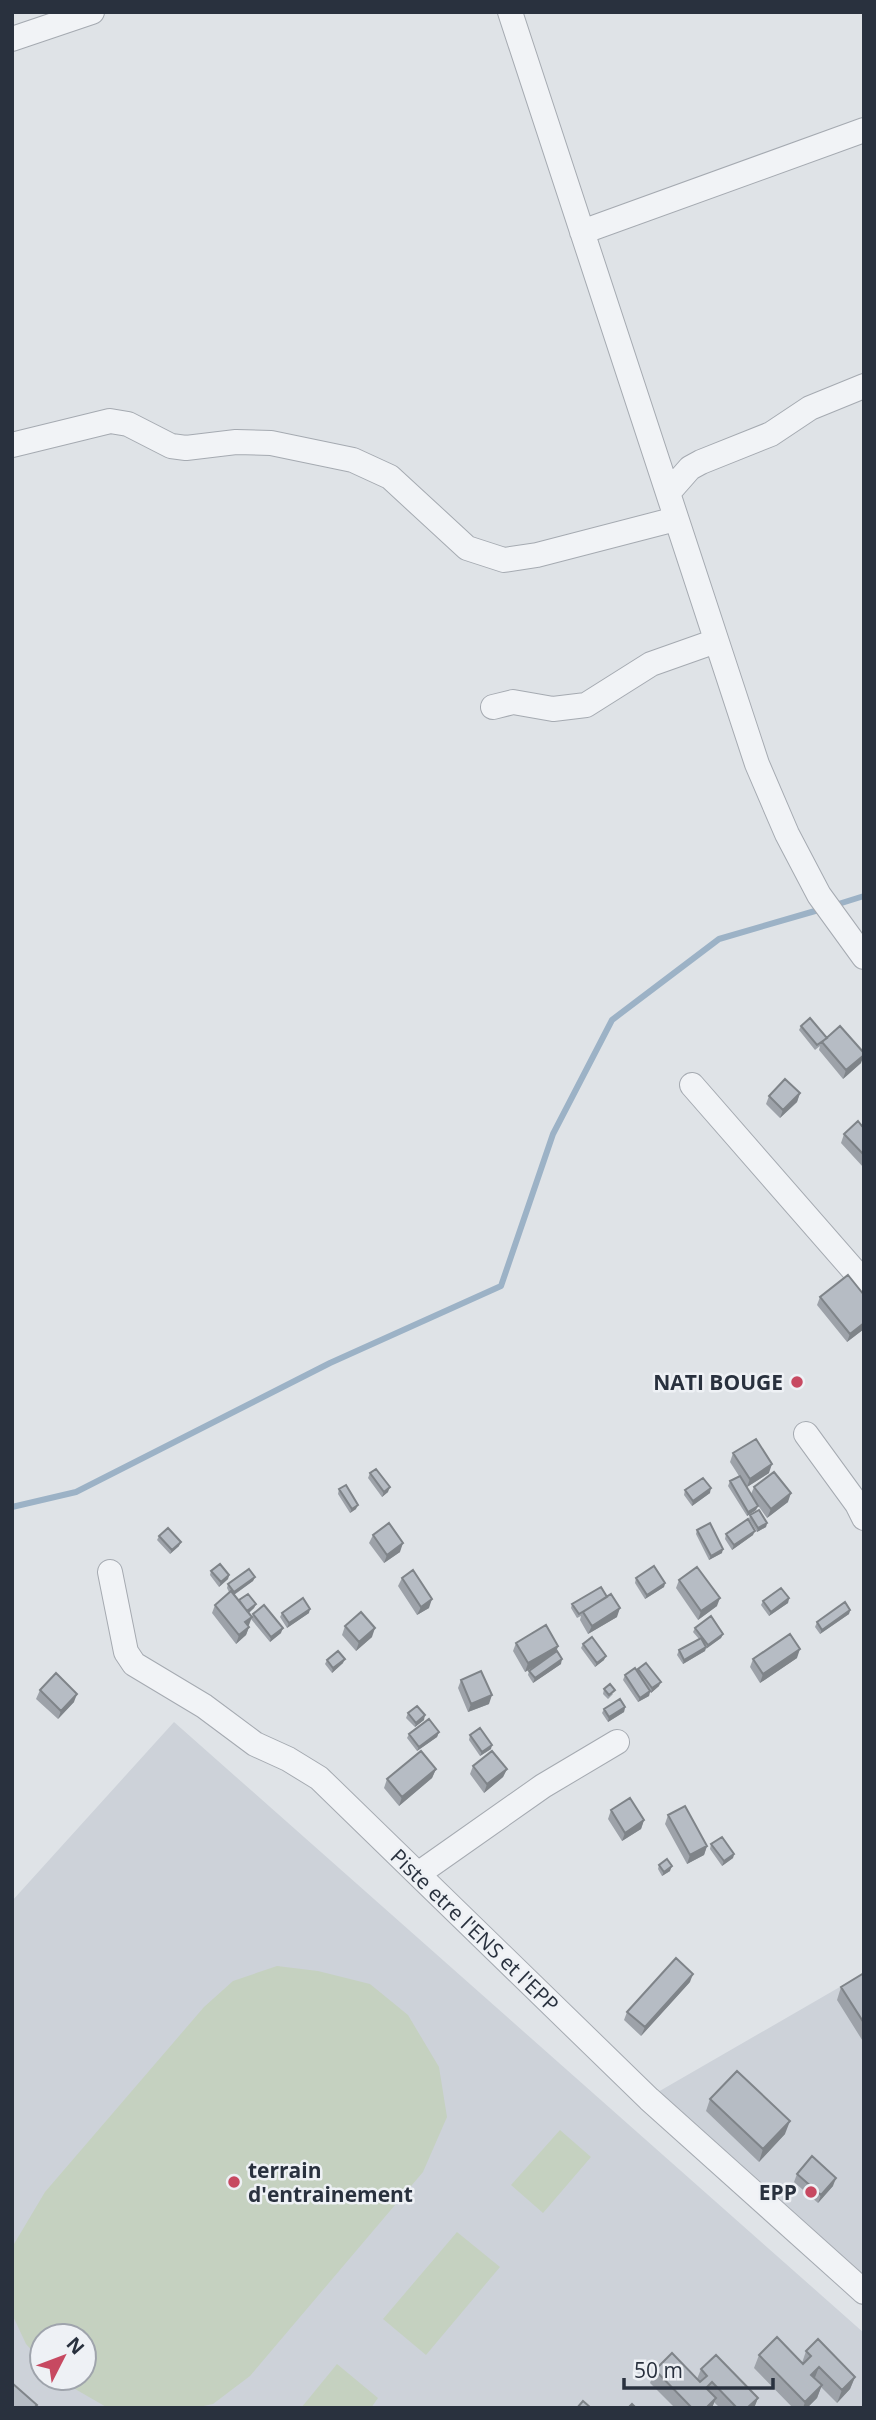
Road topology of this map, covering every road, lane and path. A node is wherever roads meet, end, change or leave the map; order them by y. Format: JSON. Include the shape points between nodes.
{"nodes":[{"id":1,"x":92,"y":12,"type":"edge"},
{"id":2,"x":510,"y":12,"type":"edge"},
{"id":3,"x":12,"y":39,"type":"edge"},
{"id":4,"x":864,"y":130,"type":"edge"},
{"id":5,"x":582,"y":232,"type":"junction"},
{"id":6,"x":864,"y":386,"type":"edge"},
{"id":7,"x":12,"y":444,"type":"edge"},
{"id":8,"x":668,"y":493,"type":"junction"},
{"id":9,"x":676,"y":519,"type":"junction"},
{"id":10,"x":716,"y":641,"type":"junction"},
{"id":11,"x":493,"y":706,"type":"dead end"},
{"id":12,"x":864,"y":957,"type":"edge"},
{"id":13,"x":692,"y":1085,"type":"dead end"},
{"id":14,"x":864,"y":1282,"type":"edge"},
{"id":15,"x":806,"y":1434,"type":"dead end"},
{"id":16,"x":864,"y":1518,"type":"edge"},
{"id":17,"x":110,"y":1573,"type":"dead end"},
{"id":18,"x":617,"y":1742,"type":"dead end"},
{"id":19,"x":418,"y":1874,"type":"junction"},
{"id":20,"x":864,"y":2292,"type":"edge"}],
"edges":[{"from":1,"to":3,"type":"street"},
{"from":2,"to":5,"type":"street"},
{"from":4,"to":5,"type":"street"},
{"from":5,"to":8,"type":"street"},
{"from":6,"to":8,"type":"street","via":[[810,408],[771,434],[690,468]]},
{"from":7,"to":9,"type":"street","via":[[110,421],[128,424],[171,446],[271,443],[352,460],[390,477],[467,548],[504,560]]},
{"from":8,"to":9,"type":"street"},
{"from":9,"to":10,"type":"street"},
{"from":10,"to":11,"type":"street","via":[[651,664],[586,705],[553,709],[513,702]]},
{"from":10,"to":12,"type":"street","via":[[757,764],[787,834],[819,895]]},
{"from":13,"to":14,"type":"street"},
{"from":15,"to":16,"type":"street"},
{"from":17,"to":19,"type":"street","name":"Piste etre l'ENS et l'EPP","via":[[126,1652],[134,1664],[204,1706],[255,1744],[319,1778]]},
{"from":18,"to":19,"type":"street","via":[[543,1786]]},
{"from":19,"to":20,"type":"street","name":"Piste etre l'ENS et l'EPP","via":[[649,2099]]}]}
